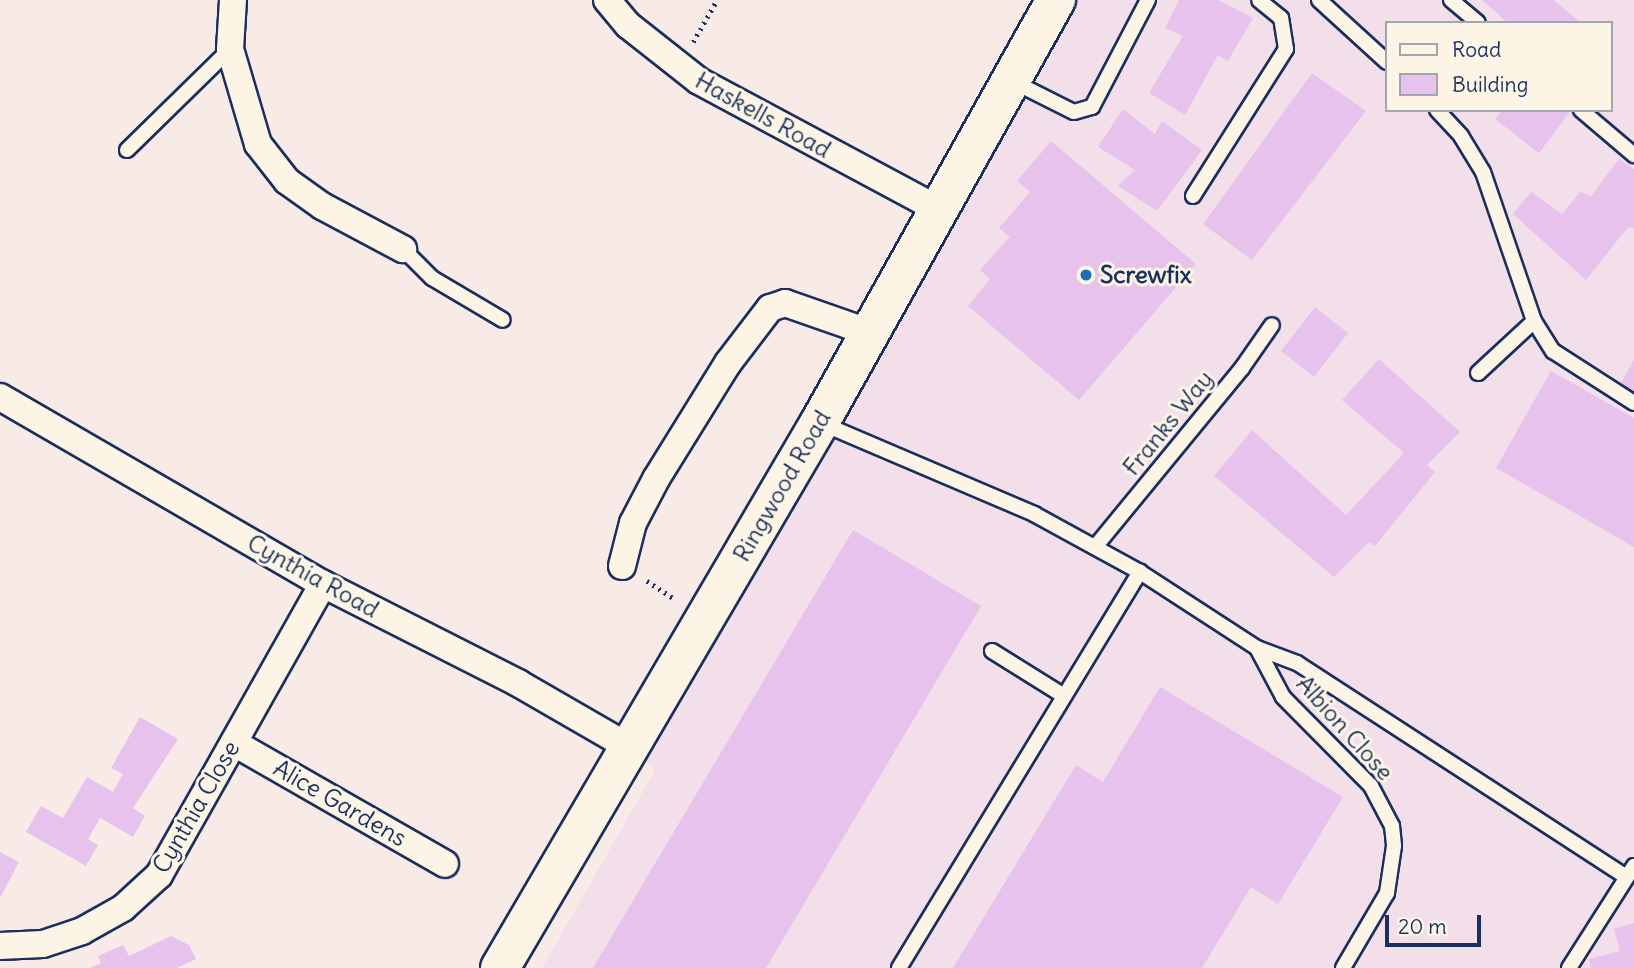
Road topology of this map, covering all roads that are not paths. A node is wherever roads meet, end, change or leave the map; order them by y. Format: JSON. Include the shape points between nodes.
{"nodes":[{"id":1,"x":233,"y":0,"type":"edge"},
{"id":2,"x":607,"y":0,"type":"edge"},
{"id":3,"x":1056,"y":0,"type":"edge"},
{"id":4,"x":1148,"y":0,"type":"edge"},
{"id":5,"x":1259,"y":0,"type":"edge"},
{"id":6,"x":1319,"y":0,"type":"edge"},
{"id":7,"x":1451,"y":0,"type":"edge"},
{"id":8,"x":1476,"y":21,"type":"edge"},
{"id":9,"x":230,"y":49,"type":"junction"},
{"id":10,"x":1386,"y":61,"type":"edge"},
{"id":11,"x":1011,"y":80,"type":"junction"},
{"id":12,"x":1439,"y":112,"type":"edge"},
{"id":13,"x":1583,"y":112,"type":"edge"},
{"id":14,"x":127,"y":150,"type":"dead end"},
{"id":15,"x":1634,"y":155,"type":"edge"},
{"id":16,"x":1193,"y":196,"type":"dead end"},
{"id":17,"x":936,"y":208,"type":"junction"},
{"id":18,"x":403,"y":249,"type":"joint"},
{"id":19,"x":503,"y":320,"type":"dead end"},
{"id":20,"x":1534,"y":321,"type":"junction"},
{"id":21,"x":1272,"y":325,"type":"dead end"},
{"id":22,"x":868,"y":332,"type":"junction"},
{"id":23,"x":1478,"y":373,"type":"dead end"},
{"id":24,"x":0,"y":397,"type":"edge"},
{"id":25,"x":1634,"y":403,"type":"edge"},
{"id":26,"x":820,"y":422,"type":"junction"},
{"id":27,"x":1095,"y":547,"type":"junction"},
{"id":28,"x":622,"y":566,"type":"road end"},
{"id":29,"x":1140,"y":572,"type":"junction"},
{"id":30,"x":323,"y":584,"type":"junction"},
{"id":31,"x":1257,"y":648,"type":"junction"},
{"id":32,"x":992,"y":651,"type":"dead end"},
{"id":33,"x":1064,"y":696,"type":"junction"},
{"id":34,"x":234,"y":743,"type":"junction"},
{"id":35,"x":629,"y":747,"type":"junction"},
{"id":36,"x":446,"y":864,"type":"dead end"},
{"id":37,"x":1631,"y":872,"type":"edge"},
{"id":38,"x":0,"y":946,"type":"edge"},
{"id":39,"x":500,"y":968,"type":"edge"},
{"id":40,"x":899,"y":968,"type":"edge"},
{"id":41,"x":1343,"y":968,"type":"edge"},
{"id":42,"x":1569,"y":968,"type":"edge"}],
"edges":[{"from":1,"to":9,"type":"street"},
{"from":2,"to":17,"type":"street","name":"Haskells Road","via":[[679,67]]},
{"from":3,"to":11,"type":"main road","name":"Ringwood Road"},
{"from":4,"to":11,"type":"lane","via":[[1092,107],[1074,112]]},
{"from":5,"to":16,"type":"lane","via":[[1280,18],[1286,49]]},
{"from":6,"to":10,"type":"lane"},
{"from":7,"to":8,"type":"lane"},
{"from":9,"to":14,"type":"lane"},
{"from":9,"to":18,"type":"street","via":[[258,144],[287,181],[321,206]]},
{"from":11,"to":17,"type":"main road","name":"Ringwood Road"},
{"from":12,"to":20,"type":"lane","via":[[1461,136],[1483,172]]},
{"from":13,"to":15,"type":"lane"},
{"from":17,"to":22,"type":"main road","name":"Ringwood Road"},
{"from":18,"to":19,"type":"lane","via":[[432,278]]},
{"from":20,"to":23,"type":"lane"},
{"from":20,"to":25,"type":"lane","via":[[1553,351]]},
{"from":21,"to":27,"type":"lane","name":"Franks Way"},
{"from":22,"to":26,"type":"main road","name":"Ringwood Road"},
{"from":22,"to":28,"type":"street","via":[[785,303],[770,308],[728,363],[656,479],[634,523]]},
{"from":24,"to":30,"type":"street","name":"Cynthia Road"},
{"from":26,"to":27,"type":"lane","name":"Albion Close","via":[[1034,514]]},
{"from":26,"to":35,"type":"main road","name":"Ringwood Road"},
{"from":27,"to":29,"type":"lane","name":"Albion Close"},
{"from":29,"to":31,"type":"lane","name":"Albion Close"},
{"from":29,"to":33,"type":"lane"},
{"from":30,"to":34,"type":"street","name":"Cynthia Close"},
{"from":30,"to":35,"type":"street","name":"Cynthia Road","via":[[518,683]]},
{"from":31,"to":37,"type":"lane","via":[[1297,663]]},
{"from":31,"to":41,"type":"lane","name":"Albion Close","via":[[1283,697],[1371,786],[1392,826],[1387,893]]},
{"from":32,"to":33,"type":"lane"},
{"from":33,"to":40,"type":"lane"},
{"from":34,"to":36,"type":"street","name":"Alice Gardens"},
{"from":34,"to":38,"type":"street","name":"Cynthia Close","via":[[159,875],[123,908],[82,932],[56,940]]},
{"from":35,"to":39,"type":"main road","name":"Ringwood Road"},
{"from":37,"to":42,"type":"lane"}]}
